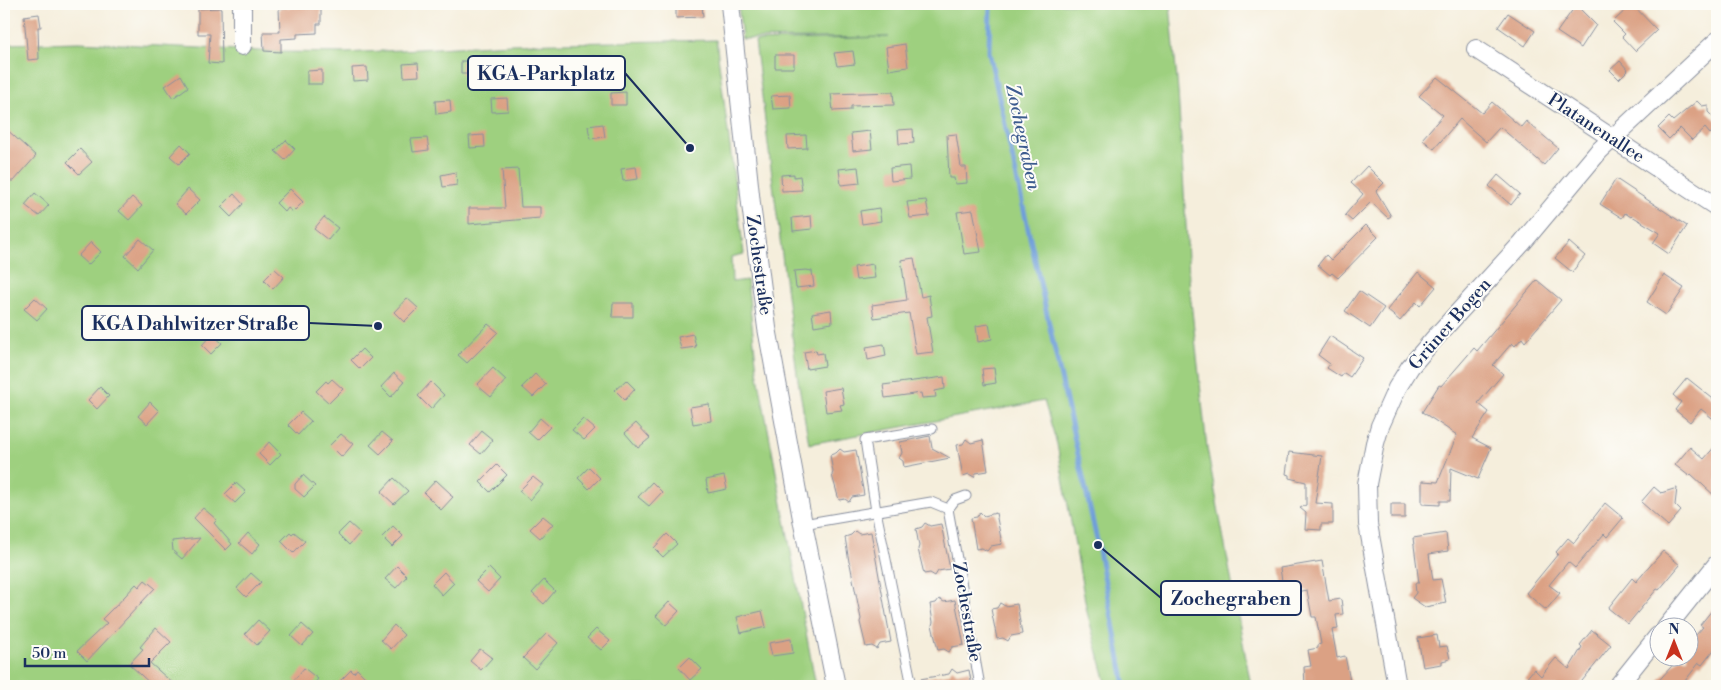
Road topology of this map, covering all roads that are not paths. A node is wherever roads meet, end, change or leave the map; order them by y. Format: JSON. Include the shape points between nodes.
{"nodes":[{"id":1,"x":242,"y":4,"type":"edge"},
{"id":2,"x":730,"y":4,"type":"edge"},
{"id":3,"x":1717,"y":41,"type":"edge"},
{"id":4,"x":242,"y":46,"type":"dead end"},
{"id":5,"x":1476,"y":49,"type":"dead end"},
{"id":6,"x":1612,"y":139,"type":"junction"},
{"id":7,"x":1717,"y":207,"type":"edge"},
{"id":8,"x":932,"y":429,"type":"dead end"},
{"id":9,"x":966,"y":496,"type":"dead end"},
{"id":10,"x":948,"y":509,"type":"junction"},
{"id":11,"x":876,"y":511,"type":"junction"},
{"id":12,"x":803,"y":524,"type":"junction"},
{"id":13,"x":1717,"y":564,"type":"edge"},
{"id":14,"x":1674,"y":618,"type":"edge"},
{"id":15,"x":1648,"y":648,"type":"edge"},
{"id":16,"x":836,"y":686,"type":"edge"},
{"id":17,"x":912,"y":686,"type":"edge"},
{"id":18,"x":980,"y":686,"type":"edge"},
{"id":19,"x":1397,"y":686,"type":"edge"},
{"id":20,"x":1618,"y":686,"type":"edge"}],
"edges":[{"from":1,"to":4,"type":"street"},
{"from":2,"to":12,"type":"street","name":"Zochestraße","via":[[750,204],[766,319]]},
{"from":3,"to":6,"type":"street","name":"Grüner Bogen"},
{"from":5,"to":6,"type":"street","name":"Platanenallee"},
{"from":6,"to":7,"type":"street","name":"Platanenallee"},
{"from":6,"to":19,"type":"street","name":"Grüner Bogen","via":[[1416,360],[1397,388],[1380,426],[1367,484],[1368,524]]},
{"from":8,"to":11,"type":"lane","via":[[865,440]]},
{"from":9,"to":10,"type":"lane","via":[[955,500]]},
{"from":10,"to":11,"type":"lane","via":[[931,502]]},
{"from":10,"to":18,"type":"lane","name":"Zochestraße"},
{"from":11,"to":12,"type":"lane"},
{"from":11,"to":17,"type":"lane"},
{"from":12,"to":16,"type":"street","name":"Zochestraße"},
{"from":13,"to":14,"type":"street"},
{"from":15,"to":20,"type":"street"}]}
